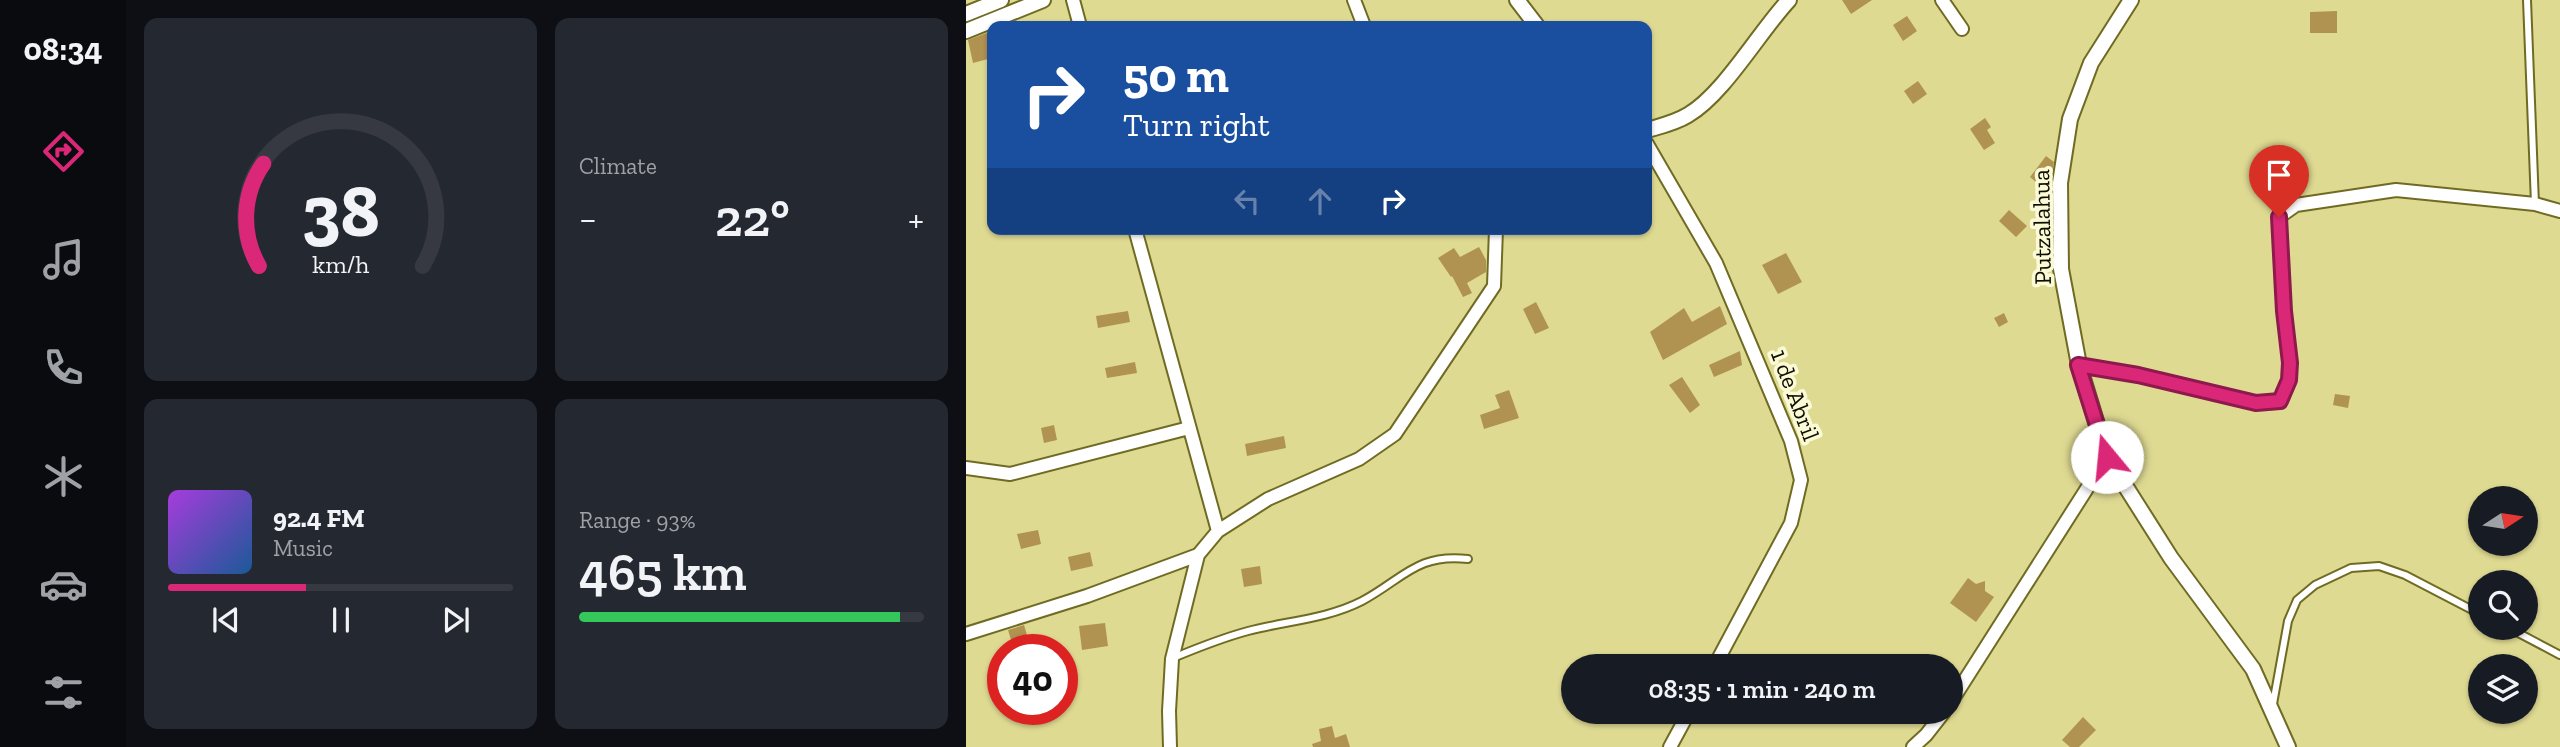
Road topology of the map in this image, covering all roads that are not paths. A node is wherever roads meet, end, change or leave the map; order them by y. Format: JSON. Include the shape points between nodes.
{"nodes":[{"id":1,"x":1000,"y":0,"type":"edge"},
{"id":2,"x":1043,"y":0,"type":"edge"},
{"id":3,"x":1073,"y":0,"type":"edge"},
{"id":4,"x":1354,"y":0,"type":"edge"},
{"id":5,"x":1517,"y":0,"type":"edge"},
{"id":6,"x":1789,"y":0,"type":"edge"},
{"id":7,"x":1942,"y":0,"type":"edge"},
{"id":8,"x":2131,"y":0,"type":"edge"},
{"id":9,"x":2527,"y":0,"type":"edge"},
{"id":10,"x":966,"y":14,"type":"edge"},
{"id":11,"x":991,"y":21,"type":"edge"},
{"id":12,"x":1079,"y":21,"type":"edge"},
{"id":13,"x":1362,"y":21,"type":"edge"},
{"id":14,"x":1533,"y":21,"type":"edge"},
{"id":15,"x":987,"y":23,"type":"edge"},
{"id":16,"x":1962,"y":29,"type":"dead end"},
{"id":17,"x":966,"y":31,"type":"edge"},
{"id":18,"x":1652,"y":129,"type":"edge"},
{"id":19,"x":1652,"y":153,"type":"edge"},
{"id":20,"x":2535,"y":204,"type":"junction"},
{"id":21,"x":2560,"y":211,"type":"edge"},
{"id":22,"x":1137,"y":235,"type":"edge"},
{"id":23,"x":1496,"y":235,"type":"edge"},
{"id":24,"x":2078,"y":365,"type":"junction"},
{"id":25,"x":1189,"y":428,"type":"junction"},
{"id":26,"x":2107,"y":457,"type":"junction"},
{"id":27,"x":966,"y":468,"type":"edge"},
{"id":28,"x":1218,"y":531,"type":"junction"},
{"id":29,"x":1198,"y":555,"type":"junction"},
{"id":30,"x":1468,"y":559,"type":"dead end"},
{"id":31,"x":2468,"y":608,"type":"edge"},
{"id":32,"x":966,"y":634,"type":"edge"},
{"id":33,"x":2532,"y":640,"type":"edge"},
{"id":34,"x":1721,"y":654,"type":"edge"},
{"id":35,"x":2560,"y":655,"type":"edge"},
{"id":36,"x":1172,"y":659,"type":"junction"},
{"id":37,"x":1963,"y":683,"type":"edge"},
{"id":38,"x":2272,"y":709,"type":"junction"},
{"id":39,"x":1682,"y":724,"type":"edge"},
{"id":40,"x":1935,"y":724,"type":"edge"},
{"id":41,"x":1170,"y":747,"type":"edge"},
{"id":42,"x":1670,"y":747,"type":"edge"},
{"id":43,"x":1913,"y":747,"type":"edge"},
{"id":44,"x":2288,"y":747,"type":"edge"}],
"edges":[{"from":1,"to":10,"type":"street"},
{"from":2,"to":11,"type":"street"},
{"from":3,"to":12,"type":"street"},
{"from":4,"to":13,"type":"street"},
{"from":5,"to":14,"type":"street"},
{"from":6,"to":18,"type":"street","via":[[1706,102],[1670,124]]},
{"from":7,"to":16,"type":"street"},
{"from":8,"to":24,"type":"street","name":"Putzalahua","via":[[2091,64],[2070,119],[2060,183],[2061,269]]},
{"from":9,"to":20,"type":"lane"},
{"from":15,"to":17,"type":"street"},
{"from":19,"to":34,"type":"street","name":"1 de Abril","via":[[1716,263],[1791,441],[1801,480],[1791,523]]},
{"from":20,"to":21,"type":"street"},
{"from":20,"to":24,"type":"street","via":[[2396,190],[2296,205],[2279,217],[2290,363],[2280,401],[2256,403]]},
{"from":22,"to":25,"type":"street"},
{"from":23,"to":28,"type":"street","via":[[1494,286],[1395,434],[1359,459],[1268,499]]},
{"from":24,"to":26,"type":"street","name":"Putzalahua"},
{"from":25,"to":27,"type":"street","via":[[1010,474]]},
{"from":25,"to":28,"type":"street"},
{"from":26,"to":37,"type":"street"},
{"from":26,"to":38,"type":"street","name":"Putzalahua","via":[[2171,558],[2253,670]]},
{"from":28,"to":29,"type":"street"},
{"from":29,"to":32,"type":"street"},
{"from":29,"to":36,"type":"street"},
{"from":30,"to":36,"type":"lane","via":[[1429,560],[1359,602],[1250,631]]},
{"from":31,"to":38,"type":"lane","via":[[2379,566],[2351,568],[2315,585],[2297,600],[2288,621]]},
{"from":33,"to":35,"type":"lane"},
{"from":36,"to":41,"type":"street"},
{"from":38,"to":44,"type":"street","name":"Putzalahua"},
{"from":39,"to":42,"type":"street"},
{"from":40,"to":43,"type":"street"}]}
